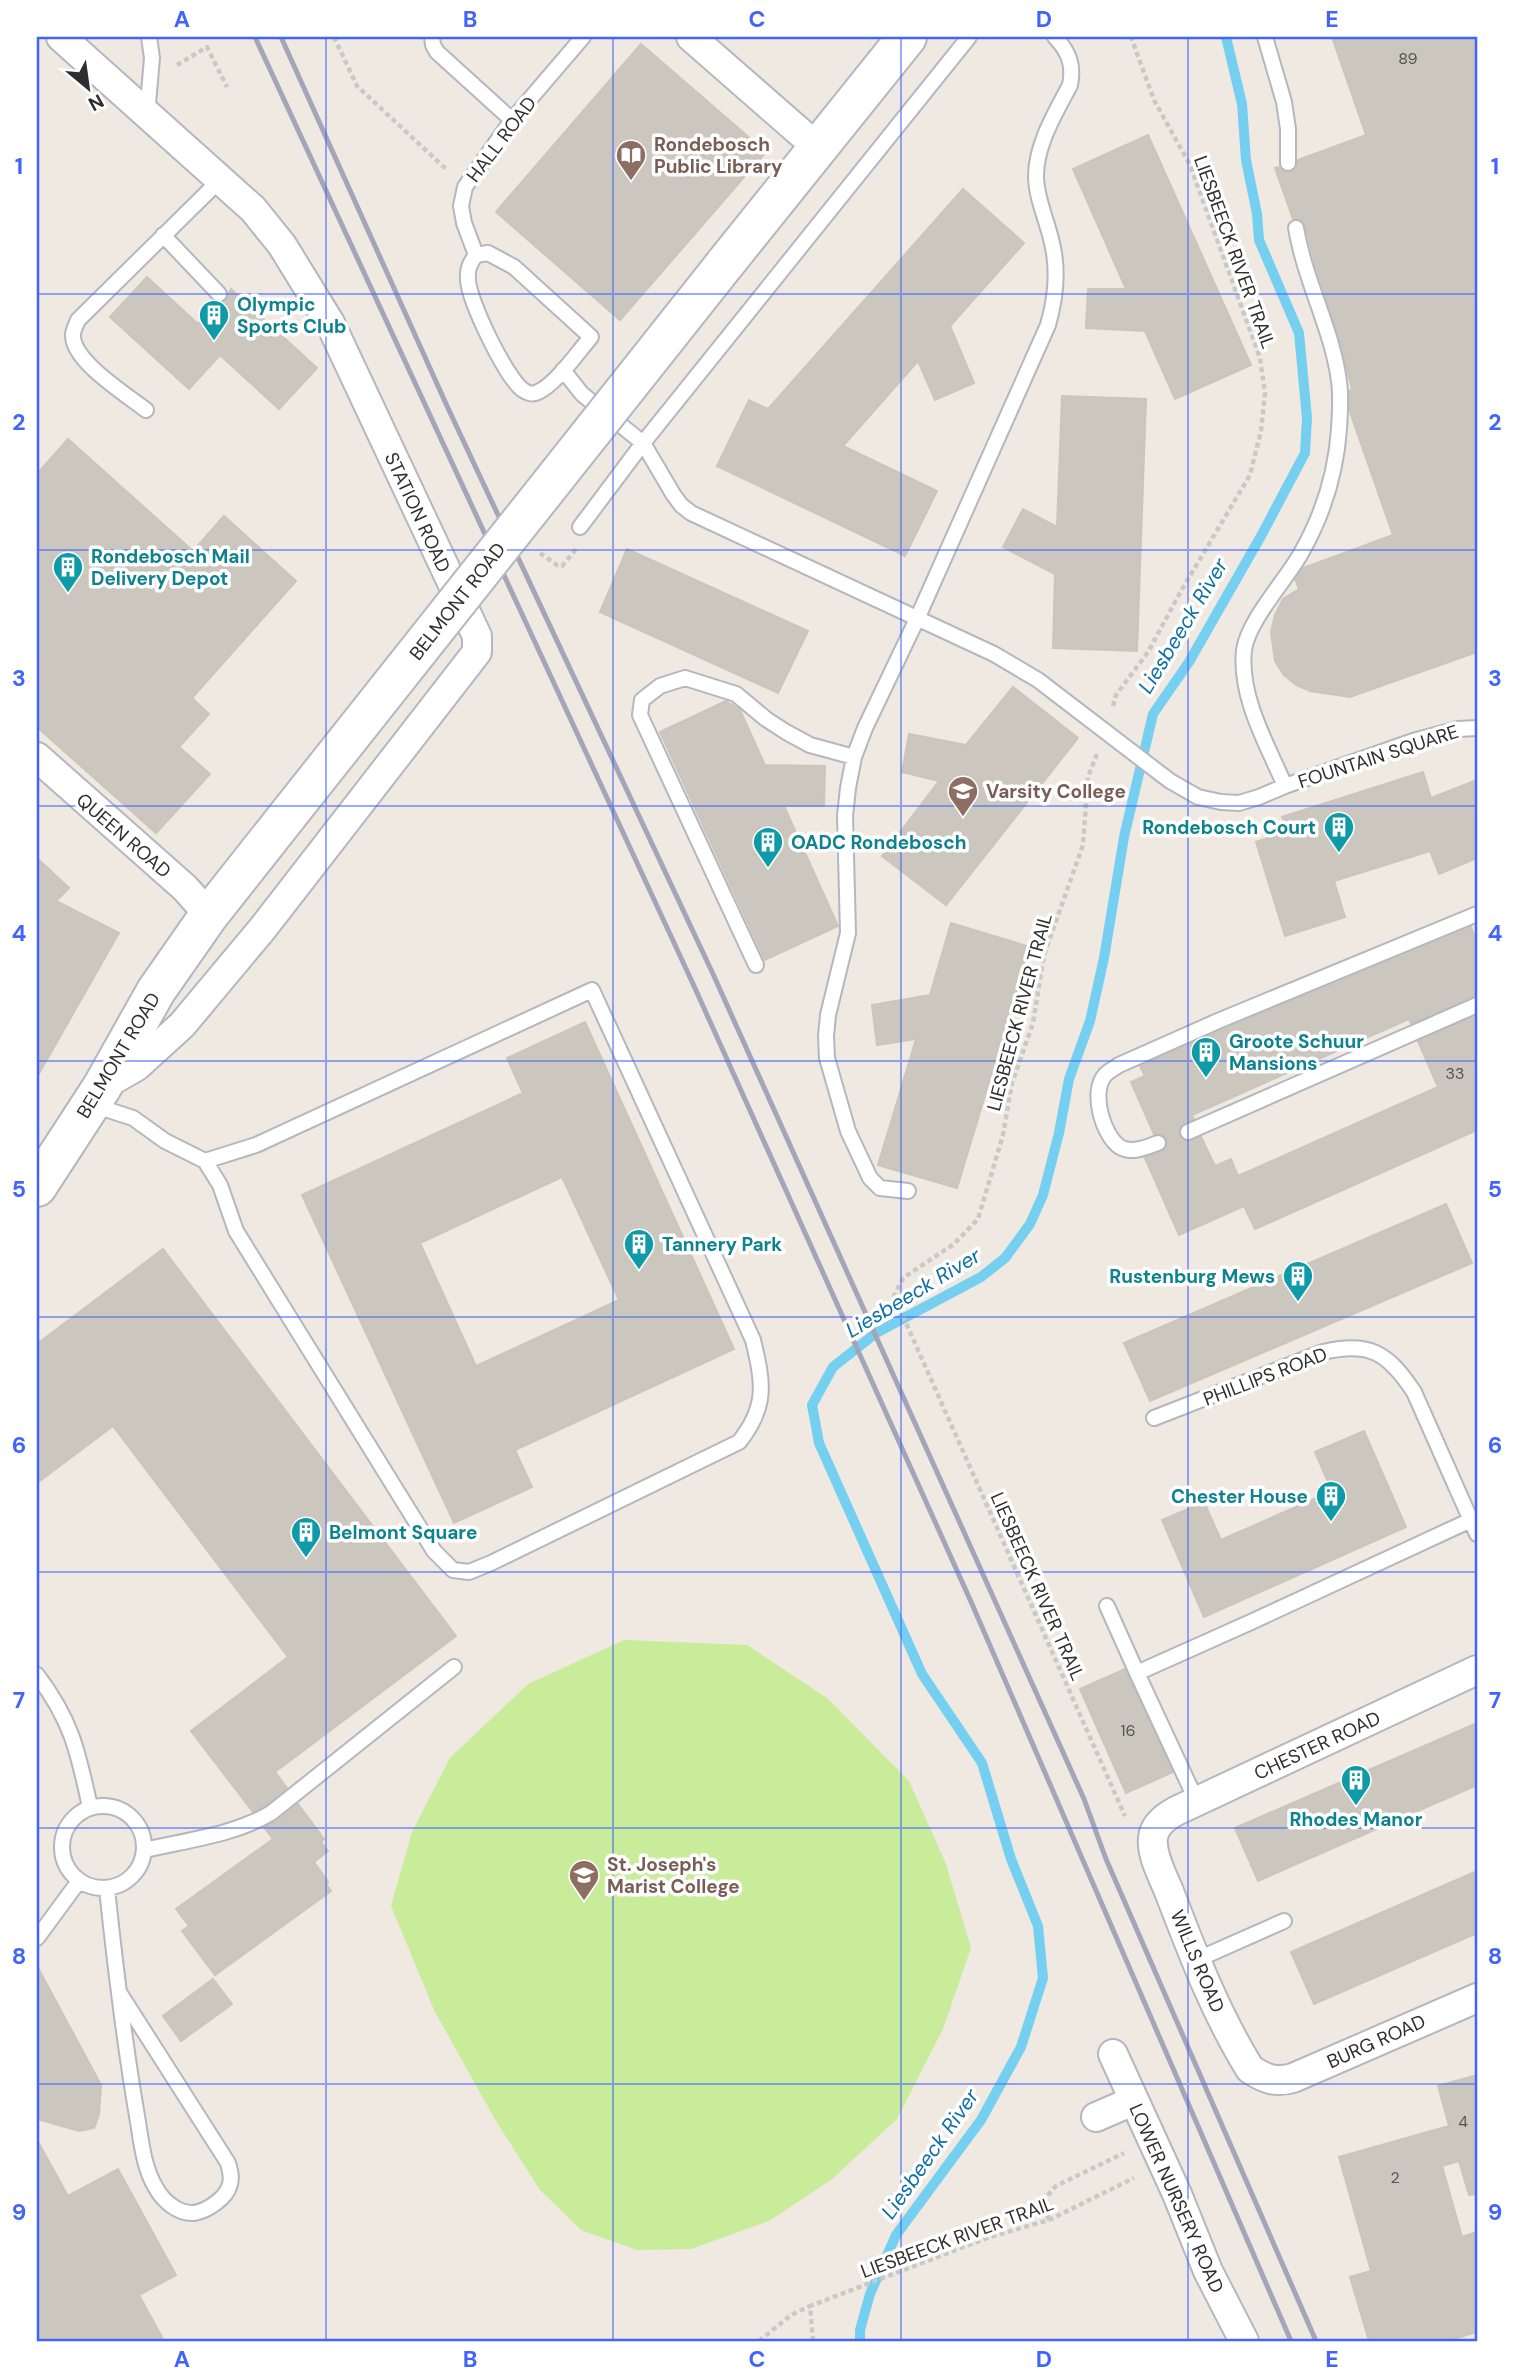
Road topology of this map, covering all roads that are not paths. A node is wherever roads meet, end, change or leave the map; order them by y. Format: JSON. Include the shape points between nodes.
{"nodes":[{"id":1,"x":61,"y":37,"type":"edge"},
{"id":2,"x":149,"y":37,"type":"edge"},
{"id":3,"x":432,"y":37,"type":"edge"},
{"id":4,"x":583,"y":37,"type":"edge"},
{"id":5,"x":691,"y":37,"type":"edge"},
{"id":6,"x":907,"y":37,"type":"edge"},
{"id":7,"x":969,"y":37,"type":"edge"},
{"id":8,"x":1055,"y":37,"type":"edge"},
{"id":9,"x":1265,"y":37,"type":"edge"},
{"id":10,"x":148,"y":114,"type":"junction"},
{"id":11,"x":512,"y":120,"type":"junction"},
{"id":12,"x":818,"y":148,"type":"junction"},
{"id":13,"x":1288,"y":163,"type":"dead end"},
{"id":14,"x":215,"y":174,"type":"junction"},
{"id":15,"x":1296,"y":229,"type":"dead end"},
{"id":16,"x":163,"y":235,"type":"junction"},
{"id":17,"x":476,"y":255,"type":"junction"},
{"id":18,"x":219,"y":294,"type":"dead end"},
{"id":19,"x":563,"y":370,"type":"junction"},
{"id":20,"x":146,"y":410,"type":"dead end"},
{"id":21,"x":643,"y":443,"type":"junction"},
{"id":22,"x":580,"y":527,"type":"dead end"},
{"id":23,"x":917,"y":619,"type":"junction"},
{"id":24,"x":1477,"y":728,"type":"edge"},
{"id":25,"x":37,"y":757,"type":"edge"},
{"id":26,"x":854,"y":757,"type":"junction"},
{"id":27,"x":1285,"y":786,"type":"junction"},
{"id":28,"x":1477,"y":914,"type":"edge"},
{"id":29,"x":209,"y":915,"type":"junction"},
{"id":30,"x":756,"y":965,"type":"dead end"},
{"id":31,"x":1477,"y":1005,"type":"edge"},
{"id":32,"x":95,"y":1095,"type":"junction"},
{"id":33,"x":1188,"y":1132,"type":"dead end"},
{"id":34,"x":1158,"y":1143,"type":"dead end"},
{"id":35,"x":205,"y":1161,"type":"junction"},
{"id":36,"x":37,"y":1187,"type":"edge"},
{"id":37,"x":908,"y":1191,"type":"dead end"},
{"id":38,"x":1154,"y":1418,"type":"dead end"},
{"id":39,"x":1471,"y":1520,"type":"junction"},
{"id":40,"x":1477,"y":1534,"type":"edge"},
{"id":41,"x":1107,"y":1606,"type":"dead end"},
{"id":42,"x":454,"y":1667,"type":"dead end"},
{"id":43,"x":1477,"y":1670,"type":"edge"},
{"id":44,"x":1137,"y":1673,"type":"junction"},
{"id":45,"x":37,"y":1675,"type":"edge"},
{"id":46,"x":1197,"y":1801,"type":"junction"},
{"id":47,"x":90,"y":1807,"type":"junction"},
{"id":48,"x":1158,"y":1824,"type":"joint"},
{"id":49,"x":145,"y":1850,"type":"junction"},
{"id":50,"x":79,"y":1881,"type":"junction"},
{"id":51,"x":107,"y":1889,"type":"junction"},
{"id":52,"x":1284,"y":1920,"type":"dead end"},
{"id":53,"x":37,"y":1938,"type":"edge"},
{"id":54,"x":1196,"y":1960,"type":"junction"},
{"id":55,"x":118,"y":1992,"type":"junction"},
{"id":56,"x":1477,"y":1998,"type":"edge"},
{"id":57,"x":1113,"y":2054,"type":"dead end"},
{"id":58,"x":1273,"y":2081,"type":"joint"},
{"id":59,"x":1133,"y":2101,"type":"junction"},
{"id":60,"x":1096,"y":2117,"type":"dead end"},
{"id":61,"x":1244,"y":2341,"type":"edge"}],
"edges":[{"from":1,"to":10,"type":"street","name":"STATION ROAD"},
{"from":2,"to":10,"type":"lane","via":[[152,81]]},
{"from":3,"to":11,"type":"lane","via":[[437,52]]},
{"from":4,"to":11,"type":"lane","name":"HALL ROAD"},
{"from":5,"to":12,"type":"street"},
{"from":6,"to":12,"type":"main road","name":"BELMONT ROAD"},
{"from":7,"to":21,"type":"lane"},
{"from":8,"to":23,"type":"lane","via":[[1066,48],[1073,72],[1038,157],[1036,176],[1053,243],[1055,301]]},
{"from":9,"to":13,"type":"lane","via":[[1284,102]]},
{"from":10,"to":14,"type":"street","name":"STATION ROAD"},
{"from":11,"to":17,"type":"lane","name":"HALL ROAD","via":[[465,187],[461,206]]},
{"from":12,"to":29,"type":"main road","name":"BELMONT ROAD","bridge":true},
{"from":14,"to":16,"type":"lane"},
{"from":14,"to":32,"type":"street","name":"STATION ROAD","via":[[253,209],[282,245],[330,323],[477,636],[478,652],[182,1025],[137,1066]]},
{"from":15,"to":27,"type":"lane","name":"FOUNTAIN SQUARE","via":[[1339,382],[1339,430],[1319,520],[1244,648],[1251,707]]},
{"from":16,"to":18,"type":"lane"},
{"from":16,"to":20,"type":"lane","via":[[78,320],[72,334],[84,361]]},
{"from":17,"to":19,"type":"lane","via":[[488,253],[514,267],[591,337]]},
{"from":17,"to":19,"type":"lane","via":[[468,265],[473,302],[508,373],[529,394],[538,392]]},
{"from":19,"to":21,"type":"lane","via":[[582,394]]},
{"from":21,"to":22,"type":"lane"},
{"from":21,"to":23,"type":"lane","via":[[673,494],[691,513]]},
{"from":23,"to":26,"type":"lane"},
{"from":23,"to":27,"type":"lane","via":[[1038,680],[1170,781],[1198,797],[1239,803]]},
{"from":24,"to":27,"type":"lane","name":"FOUNTAIN SQUARE","via":[[1413,741]]},
{"from":25,"to":29,"type":"street","name":"QUEEN ROAD","via":[[185,888]]},
{"from":26,"to":30,"type":"lane","via":[[810,745],[766,719],[736,694],[685,678],[660,686],[642,700],[640,715]]},
{"from":26,"to":37,"type":"lane","via":[[845,816],[848,933],[828,1015],[827,1058],[848,1131],[870,1178],[880,1188]]},
{"from":28,"to":34,"type":"lane","via":[[1119,1065],[1104,1076],[1098,1091],[1098,1105],[1112,1137],[1129,1150]]},
{"from":29,"to":32,"type":"main road","name":"BELMONT ROAD","via":[[156,991]]},
{"from":31,"to":33,"type":"lane"},
{"from":32,"to":35,"type":"lane"},
{"from":32,"to":36,"type":"main road","name":"BELMONT ROAD"},
{"from":35,"to":35,"type":"lane","via":[[236,1231],[434,1551],[453,1570],[469,1572],[492,1563],[739,1442],[752,1426],[762,1378],[753,1340],[592,990],[256,1145]]},
{"from":38,"to":39,"type":"lane","name":"PHILLIPS ROAD","via":[[1323,1352],[1347,1346],[1371,1349],[1400,1370],[1414,1392]]},
{"from":39,"to":40,"type":"lane","name":"PHILLIPS ROAD"},
{"from":39,"to":44,"type":"lane"},
{"from":41,"to":44,"type":"lane"},
{"from":42,"to":49,"type":"lane","via":[[256,1822]]},
{"from":43,"to":46,"type":"street","name":"CHESTER ROAD"},
{"from":44,"to":46,"type":"lane"},
{"from":45,"to":47,"type":"lane","via":[[68,1724]]},
{"from":46,"to":48,"type":"street","name":"CHESTER ROAD"},
{"from":47,"to":49,"type":"lane","via":[[107,1805],[136,1820]]},
{"from":47,"to":50,"type":"lane","via":[[66,1827],[61,1842],[63,1860]]},
{"from":48,"to":54,"type":"street","name":"WILLS ROAD","via":[[1154,1851]]},
{"from":49,"to":51,"type":"lane","via":[[132,1876]]},
{"from":50,"to":51,"type":"lane"},
{"from":50,"to":53,"type":"lane"},
{"from":51,"to":55,"type":"lane"},
{"from":52,"to":54,"type":"lane"},
{"from":54,"to":58,"type":"street","name":"WILLS ROAD","via":[[1250,2069]]},
{"from":55,"to":55,"type":"lane","via":[[228,2163],[230,2185],[204,2210],[180,2212],[155,2187],[142,2146]]},
{"from":56,"to":58,"type":"street","name":"BURG ROAD","via":[[1293,2078]]},
{"from":57,"to":59,"type":"street","name":"LOWER NURSERY ROAD"},
{"from":59,"to":60,"type":"street"},
{"from":59,"to":61,"type":"street","name":"LOWER NURSERY ROAD"}]}
